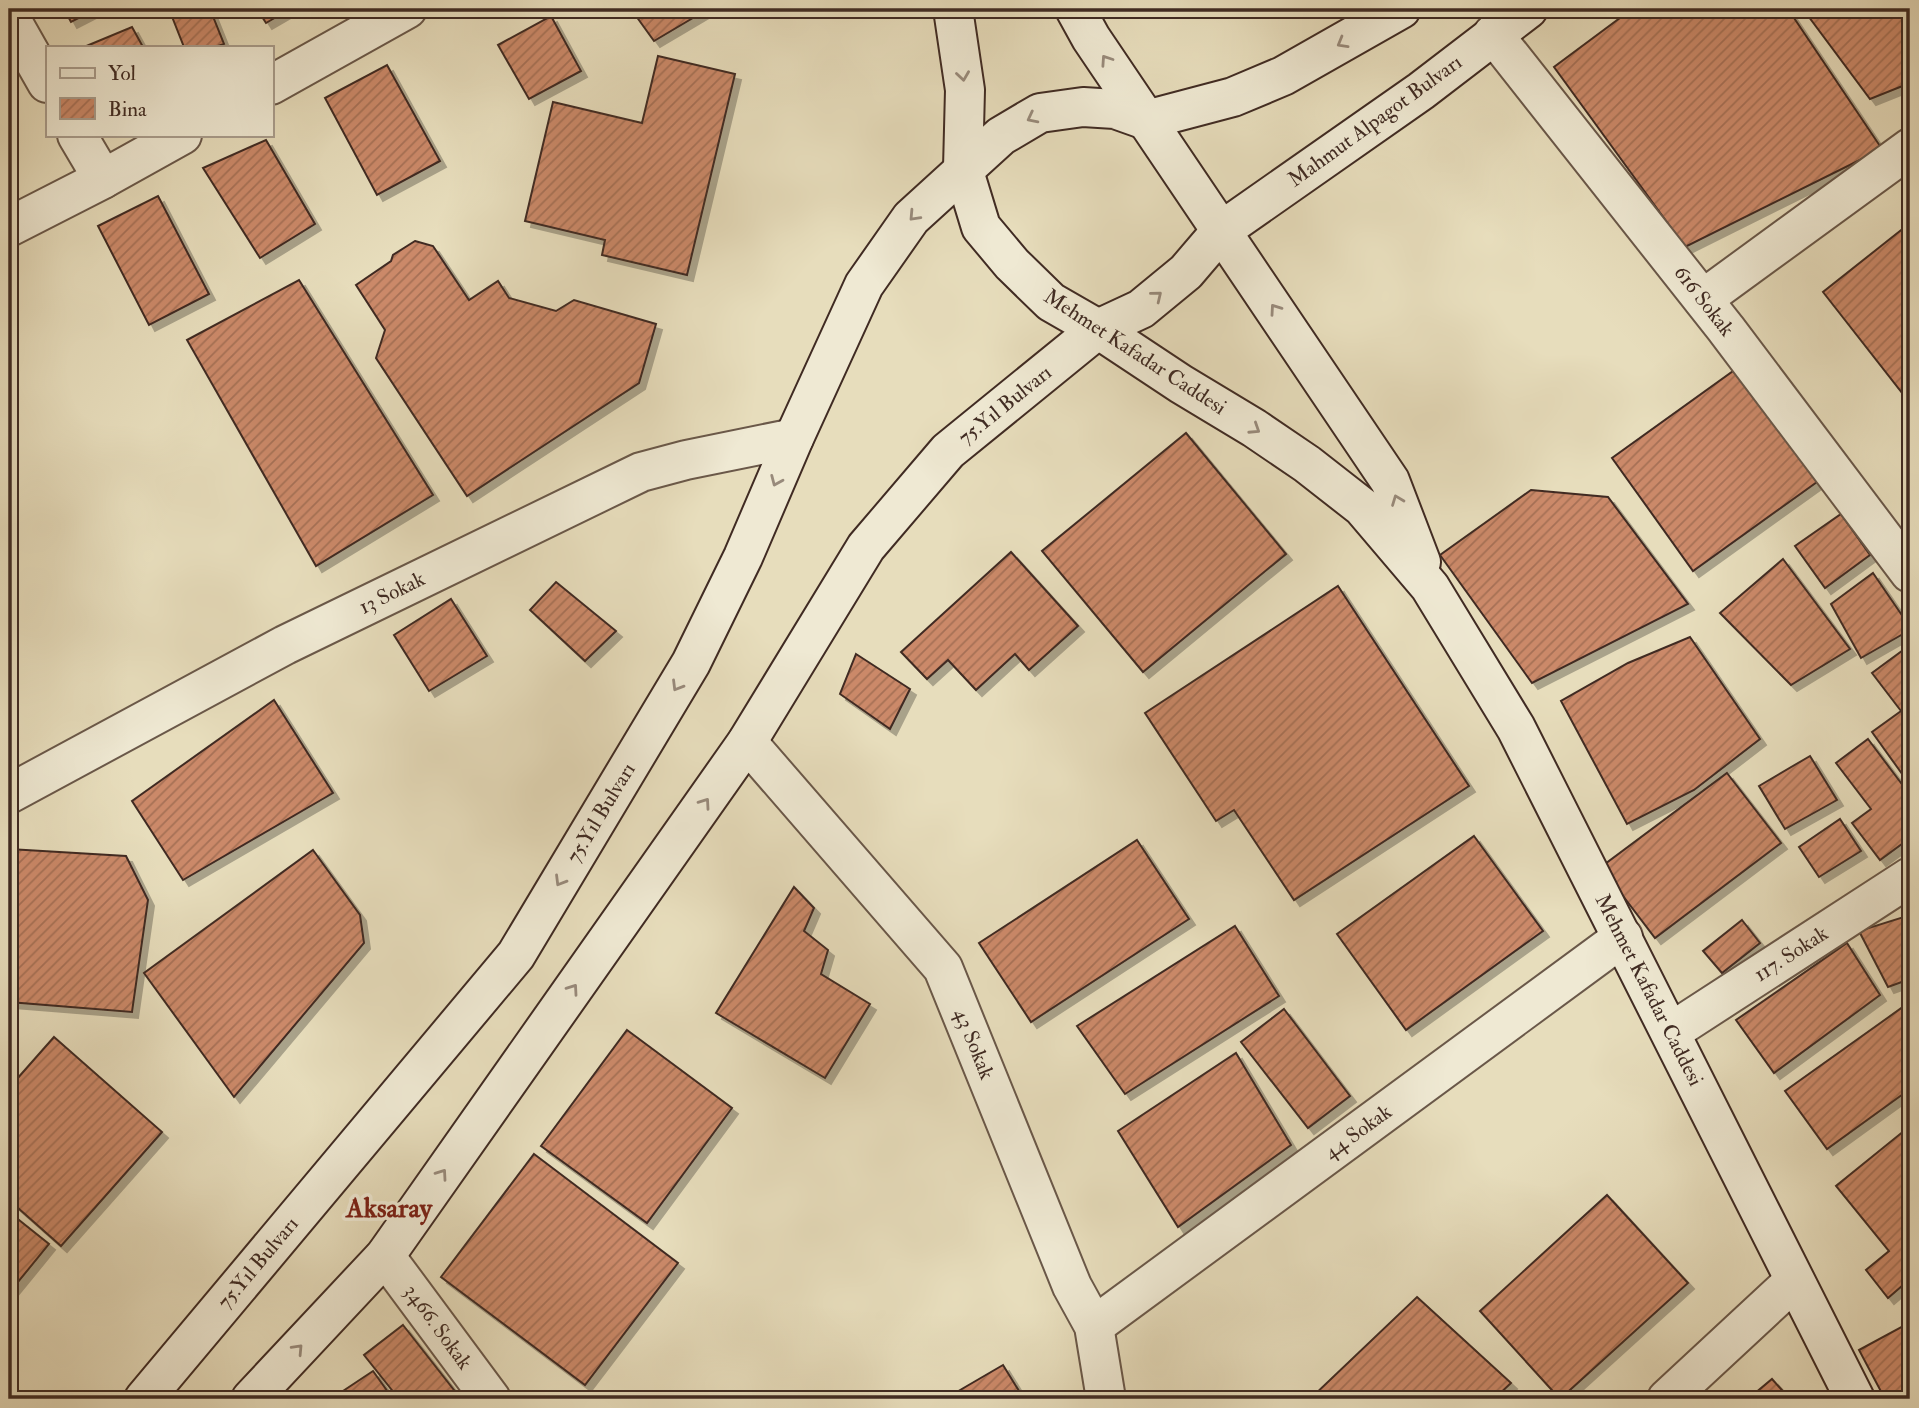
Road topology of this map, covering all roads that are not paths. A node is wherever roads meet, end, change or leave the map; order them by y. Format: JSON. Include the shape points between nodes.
{"nodes":[{"id":1,"x":407,"y":9,"type":"edge"},
{"id":2,"x":953,"y":9,"type":"edge"},
{"id":3,"x":1075,"y":9,"type":"edge"},
{"id":4,"x":1401,"y":9,"type":"edge"},
{"id":5,"x":1528,"y":9,"type":"edge"},
{"id":6,"x":9,"y":16,"type":"edge"},
{"id":7,"x":1493,"y":34,"type":"junction"},
{"id":8,"x":46,"y":81,"type":"edge"},
{"id":9,"x":273,"y":84,"type":"edge"},
{"id":10,"x":1146,"y":120,"type":"junction"},
{"id":11,"x":78,"y":136,"type":"edge"},
{"id":12,"x":180,"y":136,"type":"edge"},
{"id":13,"x":1910,"y":148,"type":"edge"},
{"id":14,"x":963,"y":168,"type":"junction"},
{"id":15,"x":103,"y":179,"type":"junction"},
{"id":16,"x":9,"y":227,"type":"edge"},
{"id":17,"x":1221,"y":231,"type":"junction"},
{"id":18,"x":1703,"y":299,"type":"junction"},
{"id":19,"x":1098,"y":330,"type":"junction"},
{"id":20,"x":794,"y":438,"type":"junction"},
{"id":21,"x":1910,"y":573,"type":"edge"},
{"id":22,"x":1430,"y":587,"type":"junction"},
{"id":23,"x":747,"y":742,"type":"junction"},
{"id":24,"x":9,"y":794,"type":"edge"},
{"id":25,"x":1910,"y":877,"type":"edge"},
{"id":26,"x":1623,"y":937,"type":"junction"},
{"id":27,"x":1671,"y":1032,"type":"junction"},
{"id":28,"x":385,"y":1255,"type":"junction"},
{"id":29,"x":1794,"y":1281,"type":"junction"},
{"id":30,"x":1094,"y":1326,"type":"junction"},
{"id":31,"x":144,"y":1399,"type":"edge"},
{"id":32,"x":251,"y":1399,"type":"edge"},
{"id":33,"x":491,"y":1399,"type":"edge"},
{"id":34,"x":1106,"y":1399,"type":"edge"},
{"id":35,"x":1667,"y":1399,"type":"edge"},
{"id":36,"x":1855,"y":1399,"type":"edge"}],
"edges":[{"from":1,"to":9,"type":"main road"},
{"from":2,"to":14,"type":"main road","name":"Mehmet Kafadar Caddesi","one_way":true,"via":[[965,90]]},
{"from":10,"to":3,"type":"main road","name":"Mehmet Kafadar Caddesi","one_way":true},
{"from":4,"to":10,"type":"main road","one_way":true,"via":[[1283,76],[1233,97]]},
{"from":5,"to":7,"type":"main road","name":"Mahmut Alpagot Bulvarı"},
{"from":6,"to":8,"type":"main road"},
{"from":7,"to":17,"type":"main road","name":"Mahmut Alpagot Bulvarı"},
{"from":7,"to":18,"type":"main road","name":"616 Sokak"},
{"from":10,"to":14,"type":"main road","one_way":true,"via":[[1115,109],[1083,107],[1040,113],[1001,136]]},
{"from":10,"to":17,"type":"main road","name":"Mehmet Kafadar Caddesi"},
{"from":11,"to":15,"type":"main road"},
{"from":12,"to":15,"type":"main road"},
{"from":13,"to":18,"type":"main road"},
{"from":14,"to":19,"type":"main road","name":"Mehmet Kafadar Caddesi","via":[[981,228],[1051,302]]},
{"from":14,"to":20,"type":"main road","name":"75.Yıl Bulvarı","one_way":true,"via":[[911,218],[864,285]]},
{"from":15,"to":16,"type":"main road"},
{"from":19,"to":17,"type":"main road","one_way":true,"via":[[1141,309],[1186,272]]},
{"from":22,"to":17,"type":"main road","name":"Mehmet Kafadar Caddesi","one_way":true,"via":[[1390,481]]},
{"from":18,"to":21,"type":"main road","name":"616 Sokak"},
{"from":19,"to":22,"type":"main road","name":"Mehmet Kafadar Caddesi","one_way":true,"via":[[1307,464],[1362,507]]},
{"from":19,"to":23,"type":"main road","name":"75.Yıl Bulvarı","via":[[948,451],[866,547]]},
{"from":20,"to":24,"type":"main road","name":"13 Sokak","via":[[641,472],[285,645]]},
{"from":20,"to":31,"type":"main road","name":"75.Yıl Bulvarı","one_way":true,"via":[[691,663],[516,955]]},
{"from":22,"to":26,"type":"main road","name":"Mehmet Kafadar Caddesi","via":[[1516,728]]},
{"from":28,"to":23,"type":"main road","name":"75.Yıl Bulvarı","one_way":true},
{"from":23,"to":30,"type":"main road","name":"43 Sokak","via":[[943,968],[1072,1286]]},
{"from":25,"to":27,"type":"main road","name":"117. Sokak"},
{"from":26,"to":27,"type":"main road","name":"Mehmet Kafadar Caddesi"},
{"from":26,"to":30,"type":"main road","name":"44 Sokak"},
{"from":27,"to":29,"type":"main road","name":"Mehmet Kafadar Caddesi"},
{"from":32,"to":28,"type":"main road","name":"75.Yıl Bulvarı","one_way":true},
{"from":28,"to":33,"type":"main road","name":"3466. Sokak"},
{"from":29,"to":35,"type":"main road"},
{"from":29,"to":36,"type":"main road","name":"Mehmet Kafadar Caddesi"},
{"from":30,"to":34,"type":"main road","name":"43 Sokak"}]}
